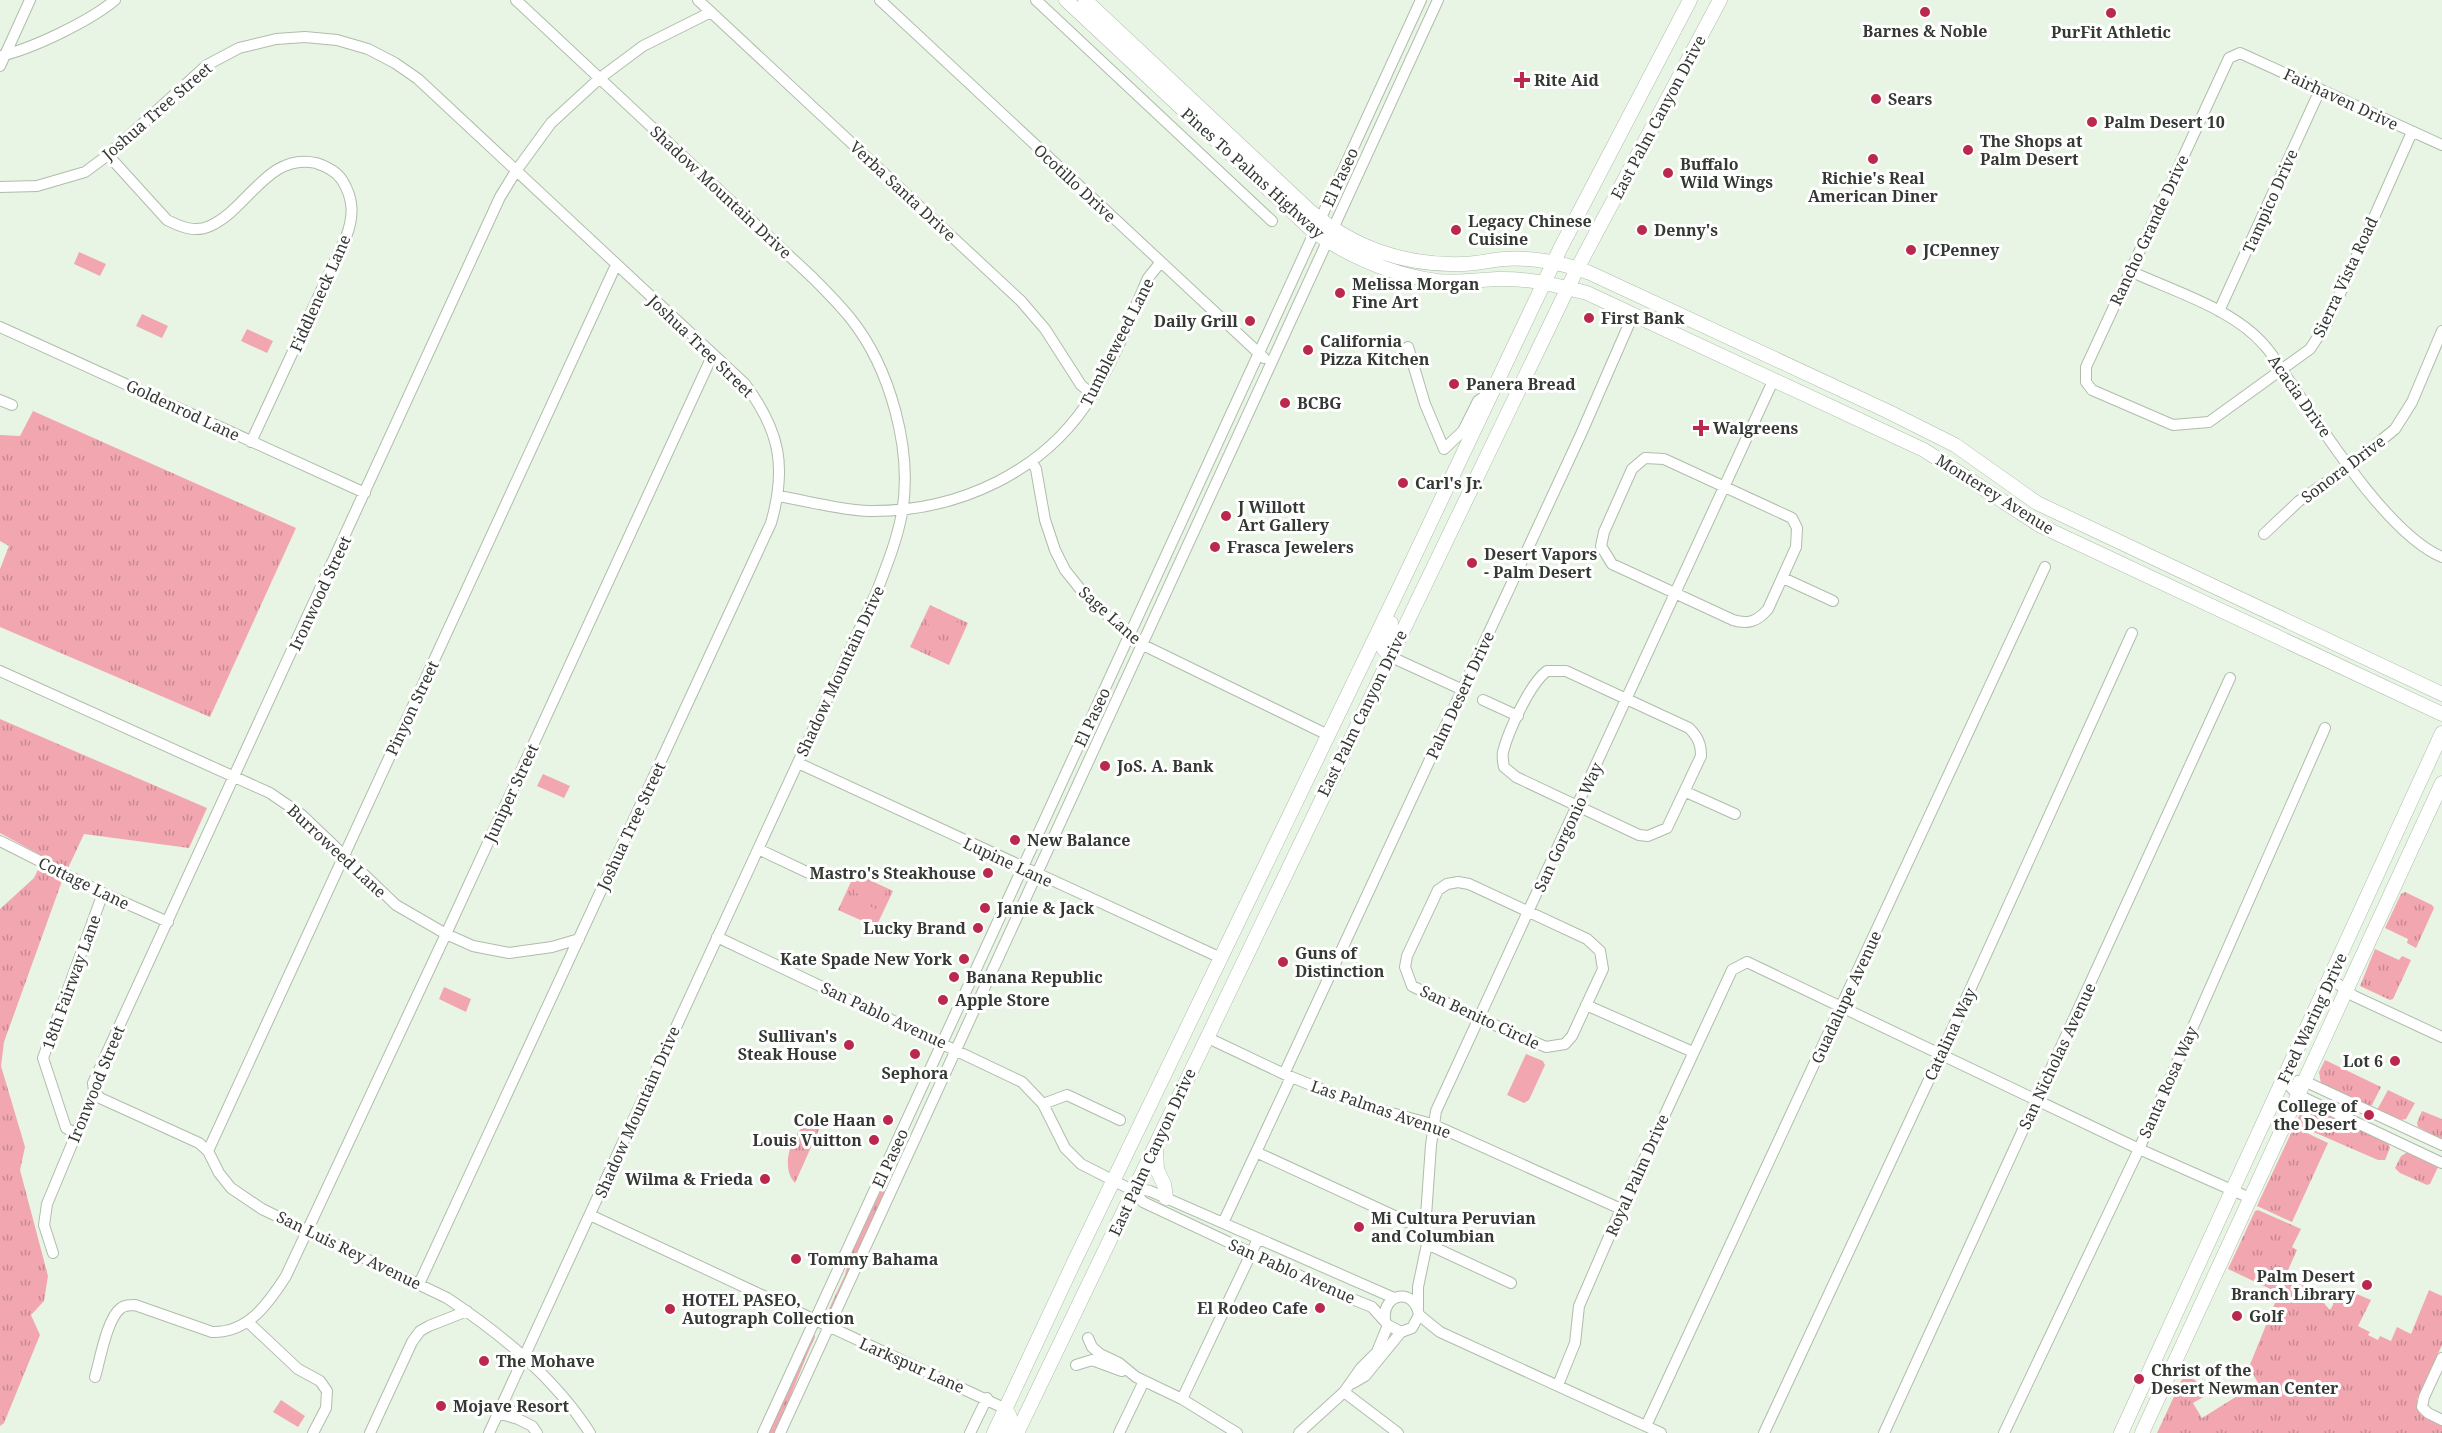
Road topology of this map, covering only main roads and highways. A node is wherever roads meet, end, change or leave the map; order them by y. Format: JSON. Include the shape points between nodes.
{"nodes":[{"id":1,"x":1066,"y":0,"type":"edge"},
{"id":2,"x":1085,"y":0,"type":"edge"},
{"id":3,"x":1690,"y":0,"type":"edge"},
{"id":4,"x":1720,"y":0,"type":"edge"},
{"id":5,"x":1324,"y":231,"type":"junction"},
{"id":6,"x":1553,"y":263,"type":"junction"},
{"id":7,"x":1577,"y":269,"type":"junction"},
{"id":8,"x":1545,"y":281,"type":"junction"},
{"id":9,"x":1568,"y":288,"type":"junction"},
{"id":10,"x":1891,"y":434,"type":"junction"},
{"id":11,"x":2005,"y":482,"type":"junction"},
{"id":12,"x":2067,"y":539,"type":"junction"},
{"id":13,"x":2116,"y":540,"type":"junction"},
{"id":14,"x":1404,"y":578,"type":"junction"},
{"id":15,"x":1389,"y":656,"type":"junction"},
{"id":16,"x":2442,"y":694,"type":"edge"},
{"id":17,"x":2442,"y":714,"type":"edge"},
{"id":18,"x":2442,"y":733,"type":"edge"},
{"id":19,"x":1328,"y":735,"type":"junction"},
{"id":20,"x":2442,"y":783,"type":"edge"},
{"id":21,"x":2442,"y":801,"type":"edge"},
{"id":22,"x":2423,"y":824,"type":"junction"},
{"id":23,"x":1303,"y":836,"type":"junction"},
{"id":24,"x":1156,"y":1145,"type":"junction"},
{"id":25,"x":1167,"y":1198,"type":"road end"},
{"id":26,"x":1006,"y":1408,"type":"junction"},
{"id":27,"x":994,"y":1433,"type":"edge"},
{"id":28,"x":1006,"y":1433,"type":"edge"},
{"id":29,"x":1017,"y":1433,"type":"edge"},
{"id":30,"x":2121,"y":1433,"type":"edge"},
{"id":31,"x":2142,"y":1433,"type":"edge"}],
"edges":[{"from":1,"to":5,"type":"main road","name":"Pines To Palms Highway"},
{"from":2,"to":5,"type":"main road","name":"Pines To Palms Highway"},
{"from":3,"to":6,"type":"main road","name":"East Palm Canyon Drive"},
{"from":4,"to":7,"type":"main road","name":"East Palm Canyon Drive"},
{"from":5,"to":6,"type":"main road","name":"Pines To Palms Highway","via":[[1373,250],[1435,264],[1521,259]]},
{"from":5,"to":8,"type":"main road","name":"Pines To Palms Highway","via":[[1378,266],[1438,281]]},
{"from":6,"to":7,"type":"main road","name":"Monterey Avenue"},
{"from":6,"to":8,"type":"main road","name":"East Palm Canyon Drive"},
{"from":7,"to":9,"type":"main road","name":"East Palm Canyon Drive"},
{"from":7,"to":11,"type":"main road","name":"Monterey Avenue","via":[[1887,411],[1955,445]]},
{"from":8,"to":9,"type":"main road","name":"Monterey Avenue"},
{"from":8,"to":14,"type":"main road","name":"East Palm Canyon Drive"},
{"from":9,"to":10,"type":"main road","name":"Monterey Avenue","via":[[1587,293]]},
{"from":9,"to":15,"type":"main road","name":"East Palm Canyon Drive"},
{"from":10,"to":11,"type":"main road","via":[[1933,446],[1984,479]]},
{"from":10,"to":12,"type":"main road","name":"Monterey Avenue","via":[[1942,460],[2020,514]]},
{"from":11,"to":13,"type":"main road","name":"Monterey Avenue","via":[[2037,503]]},
{"from":12,"to":13,"type":"main road","via":[[2081,533],[2109,545]]},
{"from":12,"to":17,"type":"main road","name":"Monterey Avenue"},
{"from":13,"to":16,"type":"main road","name":"Monterey Avenue"},
{"from":14,"to":15,"type":"main road","via":[[1384,642]]},
{"from":14,"to":19,"type":"main road","name":"East Palm Canyon Drive"},
{"from":15,"to":23,"type":"main road","name":"East Palm Canyon Drive"},
{"from":18,"to":30,"type":"main road","name":"Fred Waring Drive"},
{"from":19,"to":23,"type":"main road","via":[[1337,746],[1309,804]]},
{"from":19,"to":26,"type":"main road","name":"East Palm Canyon Drive"},
{"from":20,"to":22,"type":"main road","name":"Fred Waring Drive"},
{"from":21,"to":22,"type":"main road"},
{"from":22,"to":31,"type":"main road","name":"Fred Waring Drive"},
{"from":23,"to":24,"type":"main road","name":"East Palm Canyon Drive"},
{"from":24,"to":25,"type":"main road","via":[[1157,1170]]},
{"from":24,"to":29,"type":"main road","name":"East Palm Canyon Drive"},
{"from":26,"to":27,"type":"main road","name":"East Palm Canyon Drive"},
{"from":26,"to":28,"type":"main road","via":[[1010,1417]]}]}
